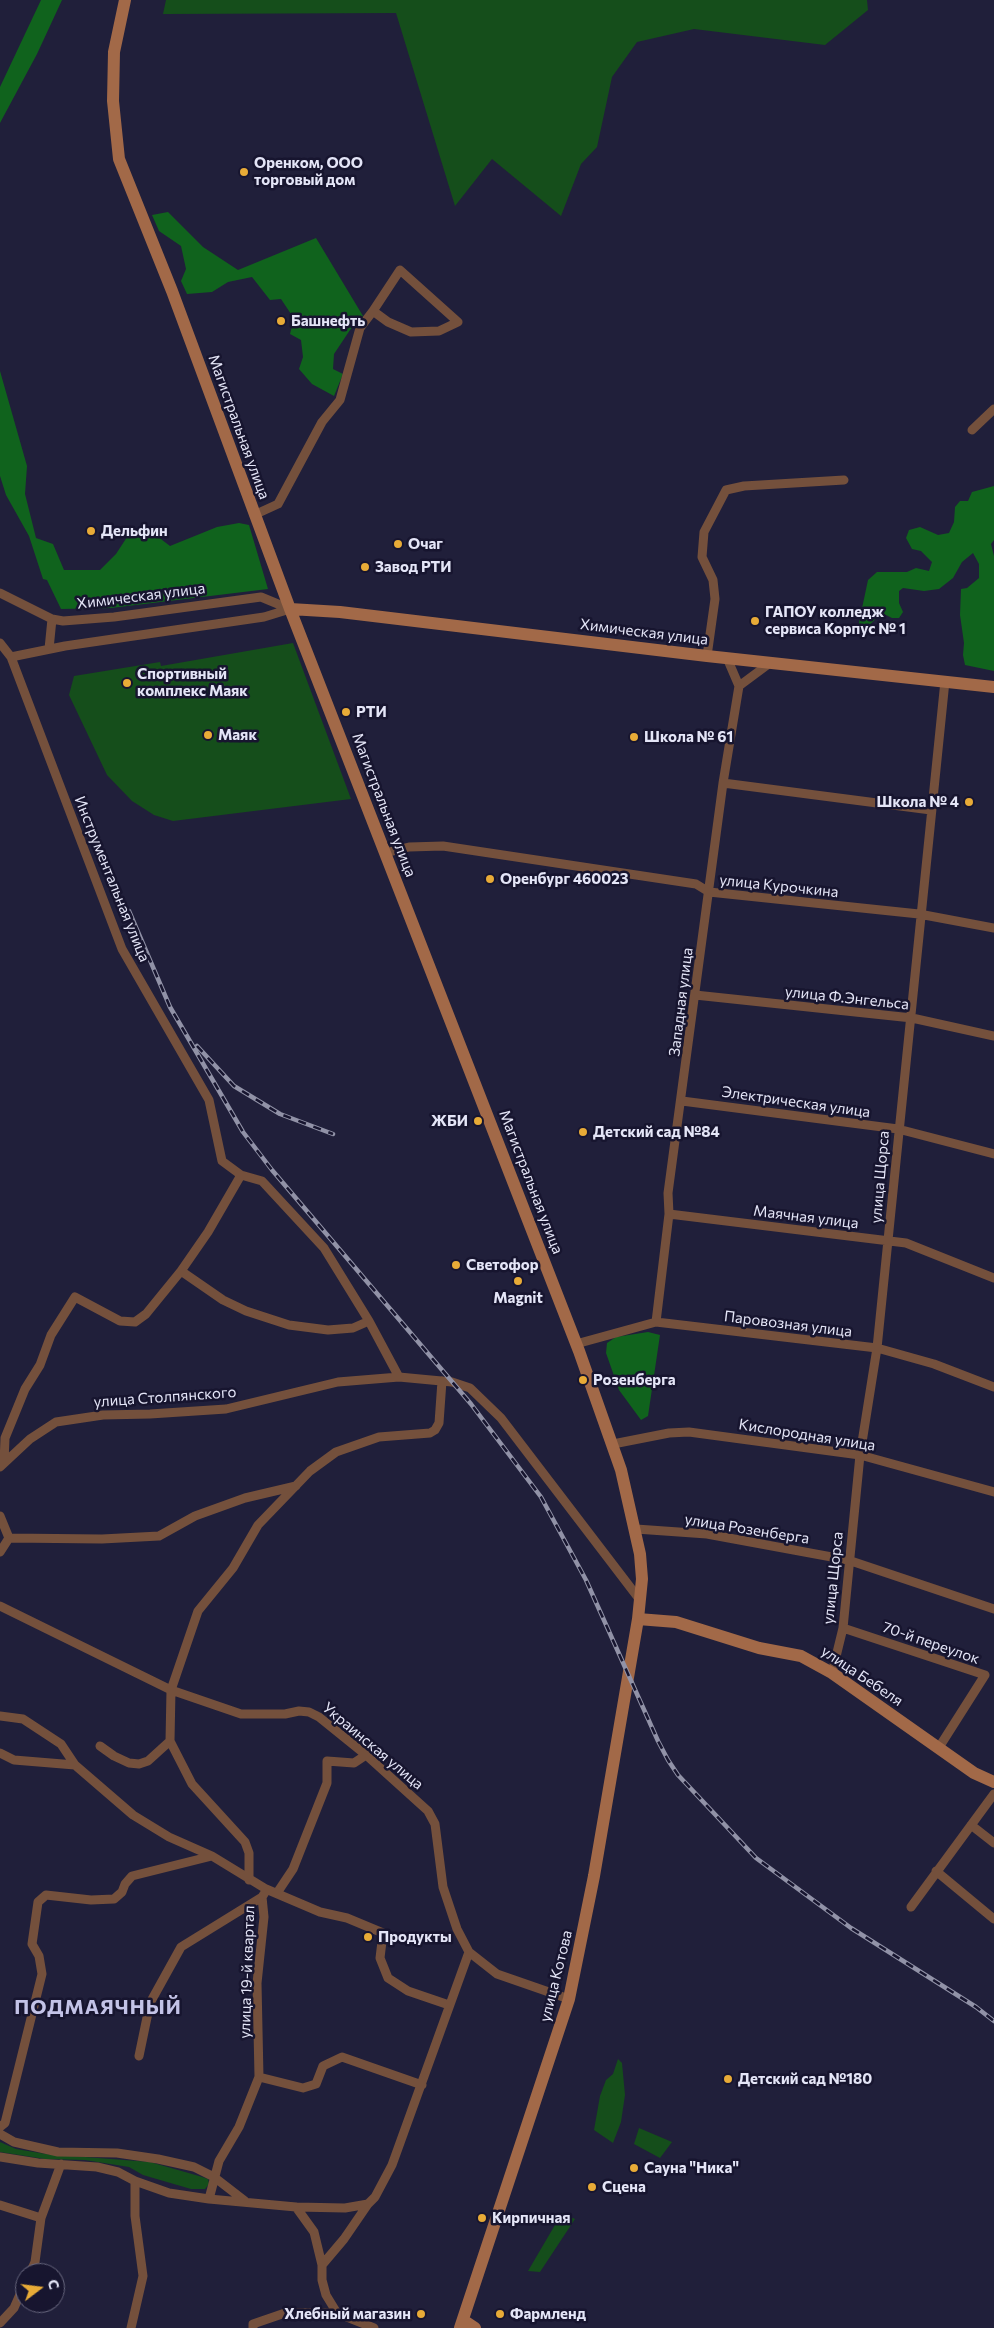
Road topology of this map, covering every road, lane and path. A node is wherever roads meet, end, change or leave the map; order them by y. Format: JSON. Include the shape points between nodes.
{"nodes":[{"id":1,"x":125,"y":0,"type":"edge"},
{"id":2,"x":373,"y":311,"type":"junction"},
{"id":3,"x":994,"y":409,"type":"edge"},
{"id":4,"x":972,"y":430,"type":"dead end"},
{"id":5,"x":844,"y":480,"type":"dead end"},
{"id":6,"x":254,"y":515,"type":"junction"},
{"id":7,"x":0,"y":593,"type":"edge"},
{"id":8,"x":290,"y":609,"type":"junction"},
{"id":9,"x":52,"y":619,"type":"junction"},
{"id":10,"x":0,"y":643,"type":"edge"},
{"id":11,"x":49,"y":649,"type":"junction"},
{"id":12,"x":707,"y":656,"type":"junction"},
{"id":13,"x":11,"y":657,"type":"junction"},
{"id":14,"x":727,"y":658,"type":"junction"},
{"id":15,"x":770,"y":663,"type":"junction"},
{"id":16,"x":945,"y":681,"type":"junction"},
{"id":17,"x":738,"y":686,"type":"junction"},
{"id":18,"x":994,"y":687,"type":"edge"},
{"id":19,"x":723,"y":783,"type":"junction"},
{"id":20,"x":931,"y":810,"type":"junction"},
{"id":21,"x":385,"y":853,"type":"junction"},
{"id":22,"x":709,"y":892,"type":"junction"},
{"id":23,"x":919,"y":914,"type":"junction"},
{"id":24,"x":994,"y":928,"type":"edge"},
{"id":25,"x":695,"y":995,"type":"junction"},
{"id":26,"x":912,"y":1018,"type":"junction"},
{"id":27,"x":994,"y":1036,"type":"edge"},
{"id":28,"x":682,"y":1101,"type":"junction"},
{"id":29,"x":898,"y":1129,"type":"junction"},
{"id":30,"x":994,"y":1154,"type":"edge"},
{"id":31,"x":241,"y":1175,"type":"junction"},
{"id":32,"x":669,"y":1214,"type":"junction"},
{"id":33,"x":889,"y":1242,"type":"junction"},
{"id":34,"x":181,"y":1271,"type":"junction"},
{"id":35,"x":994,"y":1278,"type":"edge"},
{"id":36,"x":369,"y":1321,"type":"junction"},
{"id":37,"x":656,"y":1322,"type":"junction"},
{"id":38,"x":576,"y":1344,"type":"junction"},
{"id":39,"x":877,"y":1348,"type":"junction"},
{"id":40,"x":399,"y":1377,"type":"junction"},
{"id":41,"x":442,"y":1381,"type":"junction"},
{"id":42,"x":994,"y":1387,"type":"edge"},
{"id":43,"x":613,"y":1444,"type":"junction"},
{"id":44,"x":860,"y":1455,"type":"junction"},
{"id":45,"x":2,"y":1465,"type":"edge"},
{"id":46,"x":298,"y":1486,"type":"junction"},
{"id":47,"x":994,"y":1492,"type":"edge"},
{"id":48,"x":0,"y":1516,"type":"edge"},
{"id":49,"x":636,"y":1529,"type":"junction"},
{"id":50,"x":9,"y":1538,"type":"junction"},
{"id":51,"x":0,"y":1552,"type":"edge"},
{"id":52,"x":848,"y":1560,"type":"junction"},
{"id":53,"x":640,"y":1600,"type":"junction"},
{"id":54,"x":0,"y":1606,"type":"edge"},
{"id":55,"x":993,"y":1607,"type":"edge"},
{"id":56,"x":638,"y":1619,"type":"junction"},
{"id":57,"x":843,"y":1628,"type":"junction"},
{"id":58,"x":832,"y":1673,"type":"junction"},
{"id":59,"x":171,"y":1690,"type":"junction"},
{"id":60,"x":0,"y":1716,"type":"edge"},
{"id":61,"x":170,"y":1741,"type":"junction"},
{"id":62,"x":100,"y":1746,"type":"dead end"},
{"id":63,"x":938,"y":1749,"type":"junction"},
{"id":64,"x":0,"y":1753,"type":"edge"},
{"id":65,"x":366,"y":1755,"type":"junction"},
{"id":66,"x":75,"y":1765,"type":"junction"},
{"id":67,"x":994,"y":1782,"type":"edge"},
{"id":68,"x":994,"y":1794,"type":"edge"},
{"id":69,"x":972,"y":1825,"type":"junction"},
{"id":70,"x":994,"y":1843,"type":"edge"},
{"id":71,"x":212,"y":1856,"type":"junction"},
{"id":72,"x":936,"y":1872,"type":"junction"},
{"id":73,"x":249,"y":1880,"type":"junction"},
{"id":74,"x":264,"y":1893,"type":"junction"},
{"id":75,"x":277,"y":1894,"type":"junction"},
{"id":76,"x":911,"y":1907,"type":"dead end"},
{"id":77,"x":994,"y":1919,"type":"edge"},
{"id":78,"x":469,"y":1952,"type":"junction"},
{"id":79,"x":570,"y":1999,"type":"junction"},
{"id":80,"x":449,"y":2005,"type":"junction"},
{"id":81,"x":139,"y":2056,"type":"dead end"},
{"id":82,"x":259,"y":2077,"type":"junction"},
{"id":83,"x":422,"y":2084,"type":"junction"},
{"id":84,"x":0,"y":2127,"type":"edge"},
{"id":85,"x":0,"y":2134,"type":"edge"},
{"id":86,"x":0,"y":2157,"type":"edge"},
{"id":87,"x":61,"y":2164,"type":"junction"},
{"id":88,"x":214,"y":2177,"type":"junction"},
{"id":89,"x":135,"y":2181,"type":"junction"},
{"id":90,"x":209,"y":2199,"type":"junction"},
{"id":91,"x":245,"y":2201,"type":"junction"},
{"id":92,"x":368,"y":2204,"type":"junction"},
{"id":93,"x":0,"y":2205,"type":"edge"},
{"id":94,"x":296,"y":2207,"type":"junction"},
{"id":95,"x":345,"y":2208,"type":"junction"},
{"id":96,"x":41,"y":2218,"type":"junction"},
{"id":97,"x":355,"y":2222,"type":"junction"},
{"id":98,"x":35,"y":2263,"type":"edge"},
{"id":99,"x":322,"y":2265,"type":"junction"},
{"id":100,"x":15,"y":2306,"type":"edge"},
{"id":101,"x":337,"y":2313,"type":"junction"},
{"id":102,"x":0,"y":2323,"type":"edge"},
{"id":103,"x":461,"y":2324,"type":"edge"},
{"id":104,"x":131,"y":2328,"type":"edge"},
{"id":105,"x":253,"y":2328,"type":"edge"},
{"id":106,"x":374,"y":2328,"type":"edge"},
{"id":107,"x":475,"y":2328,"type":"edge"}],
"edges":[{"from":1,"to":6,"type":"street","name":"Магистральная улица","via":[[114,52],[113,101],[119,159],[172,291]]},
{"from":2,"to":2,"type":"street","via":[[400,270],[458,322],[439,330],[411,332]]},
{"from":2,"to":6,"type":"street","via":[[360,328],[340,400],[322,422],[278,504]]},
{"from":3,"to":4,"type":"street"},
{"from":5,"to":12,"type":"street","via":[[726,490],[704,532],[702,557],[713,580],[715,599]]},
{"from":6,"to":8,"type":"street","name":"Магистральная улица"},
{"from":7,"to":9,"type":"street","name":"Химическая улица"},
{"from":8,"to":9,"type":"street","name":"Химическая улица","via":[[261,597],[114,617]]},
{"from":8,"to":11,"type":"street","name":"Химическая улица","via":[[264,617]]},
{"from":8,"to":12,"type":"street","name":"Химическая улица","via":[[340,612]]},
{"from":8,"to":21,"type":"street","name":"Магистральная улица"},
{"from":9,"to":11,"type":"street"},
{"from":10,"to":13,"type":"street","name":"Инструментальная улица"},
{"from":11,"to":13,"type":"street","name":"Химическая улица"},
{"from":12,"to":14,"type":"street","name":"Химическая улица"},
{"from":13,"to":31,"type":"street","name":"Инструментальная улица","via":[[122,949],[209,1100],[222,1160]]},
{"from":14,"to":15,"type":"street","name":"Химическая улица"},
{"from":14,"to":17,"type":"street"},
{"from":15,"to":16,"type":"street","name":"Химическая улица"},
{"from":15,"to":17,"type":"street"},
{"from":16,"to":18,"type":"street","name":"Химическая улица"},
{"from":16,"to":20,"type":"street","name":"улица Щорса"},
{"from":17,"to":19,"type":"street","name":"Западная улица"},
{"from":19,"to":20,"type":"street"},
{"from":19,"to":22,"type":"street","name":"Западная улица"},
{"from":20,"to":23,"type":"street","name":"улица Щорса"},
{"from":21,"to":22,"type":"street","name":"улица Курочкина","via":[[409,847],[443,846],[696,884]]},
{"from":21,"to":38,"type":"street","name":"Магистральная улица"},
{"from":22,"to":23,"type":"street","name":"улица Курочкина"},
{"from":22,"to":25,"type":"street","name":"Западная улица"},
{"from":23,"to":24,"type":"street","name":"улица Курочкина"},
{"from":23,"to":26,"type":"street","name":"улица Щорса"},
{"from":25,"to":26,"type":"street","name":"улица Ф.Энгельса"},
{"from":25,"to":28,"type":"street","name":"Западная улица"},
{"from":26,"to":27,"type":"street","name":"улица Ф.Энгельса"},
{"from":26,"to":29,"type":"street","name":"улица Щорса"},
{"from":28,"to":29,"type":"street","name":"Электрическая улица"},
{"from":28,"to":32,"type":"street","name":"Западная улица","via":[[668,1193]]},
{"from":29,"to":30,"type":"street","name":"Электрическая улица"},
{"from":29,"to":33,"type":"street","name":"улица Щорса"},
{"from":31,"to":34,"type":"street","name":"улица Столпянского"},
{"from":31,"to":36,"type":"street","name":"Инструментальная улица","via":[[262,1181],[324,1248]]},
{"from":32,"to":33,"type":"street","name":"Маячная улица"},
{"from":32,"to":37,"type":"street","name":"Западная улица"},
{"from":33,"to":35,"type":"street","name":"Маячная улица","via":[[906,1243]]},
{"from":33,"to":39,"type":"street","name":"улица Щорса"},
{"from":34,"to":36,"type":"street","via":[[246,1312],[289,1325],[328,1330],[353,1328]]},
{"from":34,"to":45,"type":"street","name":"улица Столпянского","via":[[146,1314],[135,1322],[120,1321],[75,1297],[51,1335],[40,1365],[25,1389],[5,1438]]},
{"from":36,"to":40,"type":"street","name":"Инструментальная улица"},
{"from":37,"to":38,"type":"street","name":"Паровозная улица"},
{"from":37,"to":39,"type":"street","name":"Паровозная улица"},
{"from":38,"to":43,"type":"street","name":"Магистральная улица"},
{"from":39,"to":42,"type":"street","name":"Паровозная улица","via":[[934,1364]]},
{"from":39,"to":44,"type":"street","name":"улица Щорса"},
{"from":40,"to":41,"type":"street","name":"улица Столпянского"},
{"from":40,"to":45,"type":"street","name":"улица Столпянского","via":[[338,1382],[226,1409],[103,1414],[56,1422],[30,1439]]},
{"from":41,"to":46,"type":"street","via":[[439,1423],[435,1430],[379,1437],[336,1452],[310,1471]]},
{"from":41,"to":53,"type":"street","name":"улица Столпянского","via":[[470,1388],[501,1418]]},
{"from":43,"to":44,"type":"street","name":"Кислородная улица","via":[[689,1432]]},
{"from":43,"to":49,"type":"street","name":"Магистральная улица"},
{"from":44,"to":47,"type":"street","name":"Кислородная улица"},
{"from":44,"to":52,"type":"street","name":"улица Щорса"},
{"from":46,"to":50,"type":"street","via":[[245,1498],[204,1513],[159,1536]]},
{"from":46,"to":59,"type":"street","via":[[258,1526],[233,1568],[198,1611]]},
{"from":48,"to":50,"type":"street"},
{"from":49,"to":52,"type":"street","name":"улица Розенберга","via":[[707,1534]]},
{"from":49,"to":53,"type":"street","name":"Магистральная улица","via":[[640,1554]]},
{"from":50,"to":51,"type":"street"},
{"from":52,"to":55,"type":"street","name":"улица Розенберга"},
{"from":52,"to":57,"type":"street","name":"улица Щорса"},
{"from":53,"to":56,"type":"street","name":"Магистральная улица"},
{"from":54,"to":59,"type":"street","name":"Украинская улица"},
{"from":56,"to":58,"type":"street","name":"улица Бебеля","via":[[676,1622],[759,1648],[801,1656]]},
{"from":56,"to":79,"type":"street","name":"улица Котова"},
{"from":57,"to":58,"type":"street","name":"улица Щорса"},
{"from":57,"to":63,"type":"street","name":"70-й переулок","via":[[985,1675]]},
{"from":58,"to":63,"type":"street","name":"улица Бебеля"},
{"from":59,"to":61,"type":"street"},
{"from":59,"to":65,"type":"street","name":"Украинская улица","via":[[241,1714],[309,1712]]},
{"from":60,"to":66,"type":"street","name":"улица 19-й квартал","via":[[22,1719],[61,1744]]},
{"from":61,"to":62,"type":"street","via":[[148,1761],[139,1764],[129,1763]]},
{"from":61,"to":73,"type":"street","via":[[192,1784],[245,1842],[249,1853]]},
{"from":63,"to":67,"type":"street","name":"улица Бебеля"},
{"from":64,"to":66,"type":"street","via":[[14,1760]]},
{"from":65,"to":75,"type":"street","via":[[354,1762],[328,1761],[326,1783],[293,1869]]},
{"from":65,"to":78,"type":"street","name":"Украинская улица","via":[[428,1810],[434,1824],[442,1887]]},
{"from":66,"to":71,"type":"street","name":"улица 19-й квартал","via":[[134,1815],[169,1837]]},
{"from":68,"to":69,"type":"street"},
{"from":69,"to":70,"type":"street"},
{"from":69,"to":72,"type":"street"},
{"from":71,"to":73,"type":"street","name":"улица 19-й квартал"},
{"from":71,"to":84,"type":"street","via":[[132,1876],[114,1899],[46,1895],[38,1902],[32,1944],[39,1956],[42,1974],[5,2123]]},
{"from":72,"to":76,"type":"street"},
{"from":72,"to":77,"type":"street"},
{"from":73,"to":74,"type":"street","name":"улица 19-й квартал"},
{"from":74,"to":75,"type":"street"},
{"from":74,"to":81,"type":"street","name":"улица 19-й квартал","via":[[181,1947],[150,2003]]},
{"from":74,"to":82,"type":"street","name":"улица 19-й квартал","via":[[257,1984]]},
{"from":75,"to":80,"type":"street","via":[[383,1933],[380,1958],[388,1978],[408,1991]]},
{"from":78,"to":79,"type":"street","name":"Украинская улица","via":[[497,1974]]},
{"from":78,"to":80,"type":"street"},
{"from":79,"to":103,"type":"street","name":"улица Котова"},
{"from":80,"to":83,"type":"street"},
{"from":82,"to":83,"type":"street","via":[[303,2088],[316,2084],[323,2066],[342,2057]]},
{"from":82,"to":88,"type":"street","name":"улица 19-й квартал","via":[[240,2127],[219,2161]]},
{"from":83,"to":92,"type":"street","via":[[392,2165]]},
{"from":85,"to":88,"type":"street","via":[[14,2142],[58,2152],[107,2152],[158,2159]]},
{"from":86,"to":87,"type":"street"},
{"from":87,"to":89,"type":"street","via":[[97,2167],[118,2172]]},
{"from":87,"to":96,"type":"street"},
{"from":88,"to":90,"type":"street","name":"улица 19-й квартал"},
{"from":88,"to":91,"type":"street"},
{"from":89,"to":90,"type":"street","via":[[169,2193]]},
{"from":89,"to":104,"type":"street","via":[[134,2216],[144,2276]]},
{"from":90,"to":91,"type":"street"},
{"from":91,"to":94,"type":"street"},
{"from":92,"to":95,"type":"street"},
{"from":92,"to":97,"type":"street"},
{"from":93,"to":96,"type":"street"},
{"from":94,"to":95,"type":"street"},
{"from":94,"to":99,"type":"street","via":[[314,2232]]},
{"from":95,"to":97,"type":"street"},
{"from":96,"to":98,"type":"street"},
{"from":97,"to":99,"type":"street"},
{"from":99,"to":101,"type":"street","via":[[326,2295]]},
{"from":100,"to":102,"type":"street"},
{"from":101,"to":105,"type":"street","via":[[285,2313],[253,2324]]},
{"from":101,"to":106,"type":"street"},
{"from":103,"to":107,"type":"street"}]}
